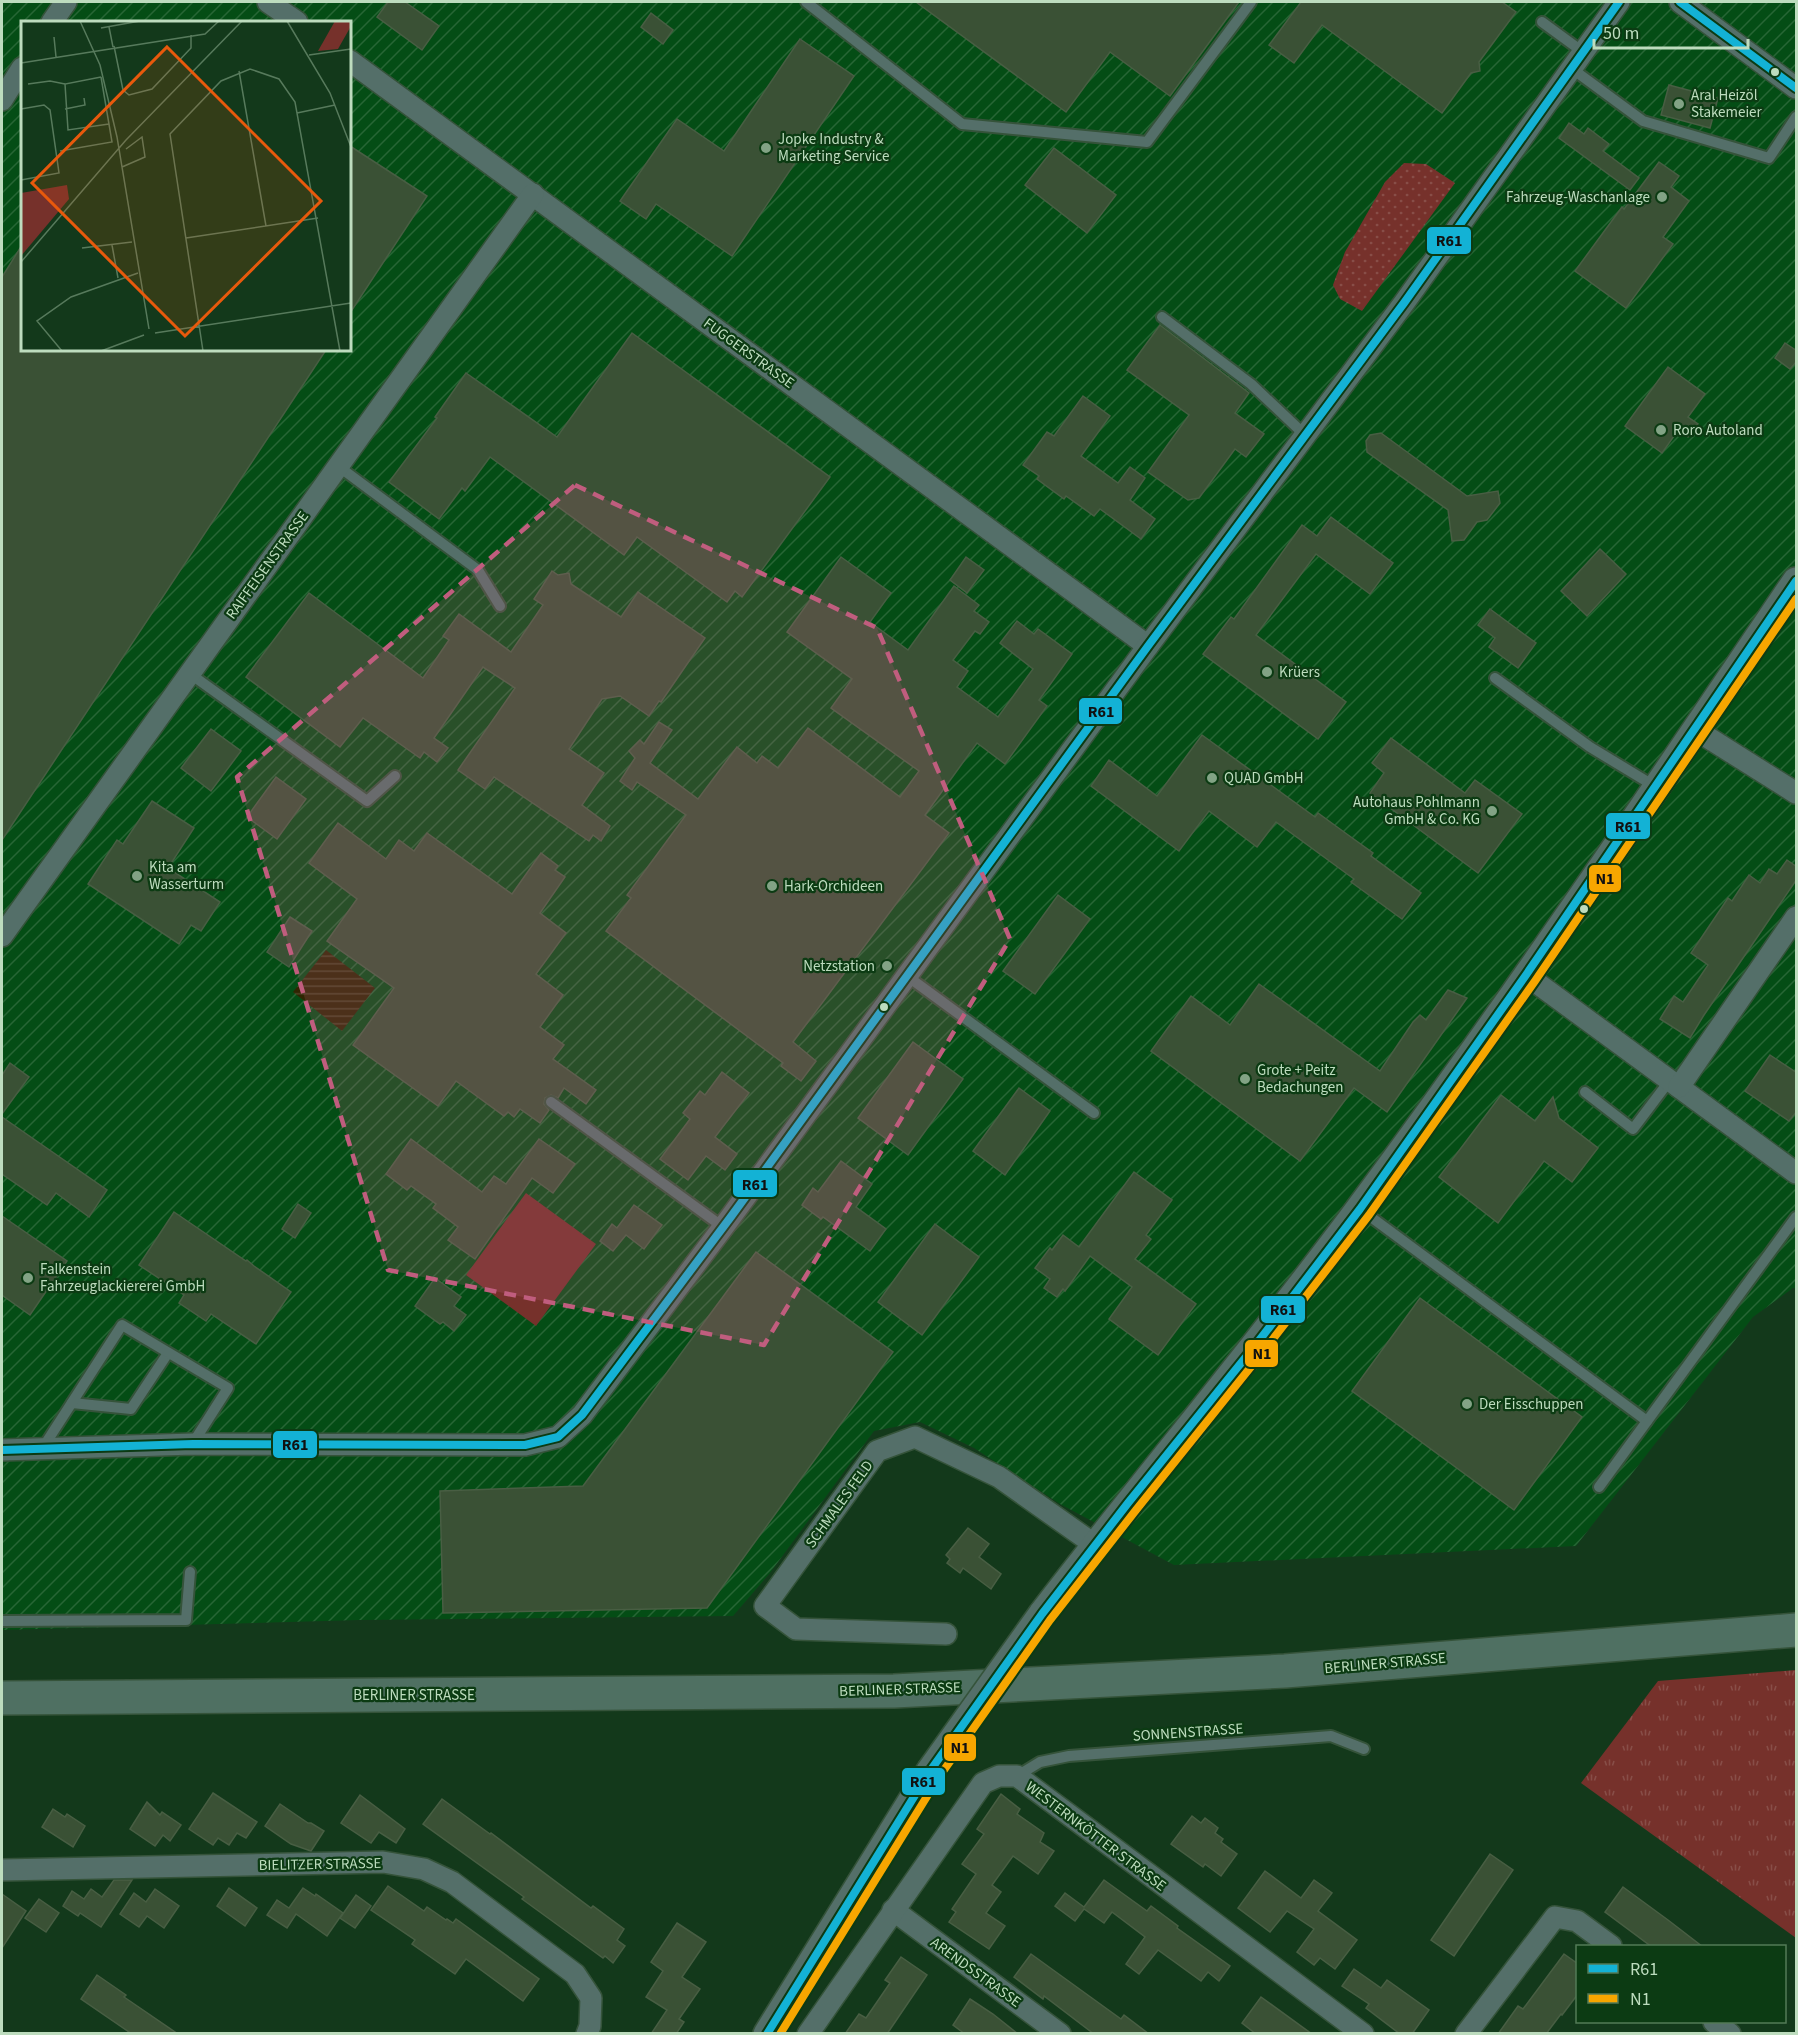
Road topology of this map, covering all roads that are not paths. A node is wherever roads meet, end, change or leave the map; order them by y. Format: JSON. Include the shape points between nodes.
{"nodes":[{"id":1,"x":66,"y":2,"type":"edge"},
{"id":2,"x":268,"y":2,"type":"edge"},
{"id":3,"x":807,"y":2,"type":"edge"},
{"id":4,"x":1251,"y":2,"type":"edge"},
{"id":5,"x":1619,"y":2,"type":"edge"},
{"id":6,"x":1680,"y":2,"type":"edge"},
{"id":7,"x":53,"y":21,"type":"edge"},
{"id":8,"x":296,"y":21,"type":"edge"},
{"id":9,"x":1542,"y":22,"type":"dead end"},
{"id":10,"x":1577,"y":60,"type":"junction"},
{"id":11,"x":351,"y":62,"type":"edge"},
{"id":12,"x":21,"y":70,"type":"edge"},
{"id":13,"x":1797,"y":88,"type":"edge"},
{"id":14,"x":2,"y":100,"type":"edge"},
{"id":15,"x":1797,"y":117,"type":"edge"},
{"id":16,"x":533,"y":194,"type":"junction"},
{"id":17,"x":1162,"y":317,"type":"dead end"},
{"id":18,"x":1306,"y":436,"type":"junction"},
{"id":19,"x":338,"y":466,"type":"junction"},
{"id":20,"x":1797,"y":581,"type":"edge"},
{"id":21,"x":500,"y":606,"type":"dead end"},
{"id":22,"x":1148,"y":646,"type":"junction"},
{"id":23,"x":189,"y":673,"type":"junction"},
{"id":24,"x":1495,"y":678,"type":"dead end"},
{"id":25,"x":1696,"y":729,"type":"junction"},
{"id":26,"x":395,"y":776,"type":"dead end"},
{"id":27,"x":1656,"y":788,"type":"junction"},
{"id":28,"x":1797,"y":793,"type":"edge"},
{"id":29,"x":1797,"y":917,"type":"edge"},
{"id":30,"x":2,"y":936,"type":"edge"},
{"id":31,"x":1526,"y":975,"type":"junction"},
{"id":32,"x":907,"y":976,"type":"junction"},
{"id":33,"x":1674,"y":1084,"type":"junction"},
{"id":34,"x":1586,"y":1092,"type":"dead end"},
{"id":35,"x":551,"y":1102,"type":"dead end"},
{"id":36,"x":1094,"y":1113,"type":"dead end"},
{"id":37,"x":1797,"y":1173,"type":"edge"},
{"id":38,"x":1360,"y":1209,"type":"junction"},
{"id":39,"x":1797,"y":1217,"type":"edge"},
{"id":40,"x":723,"y":1227,"type":"junction"},
{"id":41,"x":168,"y":1353,"type":"junction"},
{"id":42,"x":72,"y":1403,"type":"junction"},
{"id":43,"x":1647,"y":1421,"type":"junction"},
{"id":44,"x":193,"y":1444,"type":"junction"},
{"id":45,"x":42,"y":1449,"type":"junction"},
{"id":46,"x":2,"y":1450,"type":"edge"},
{"id":47,"x":1599,"y":1487,"type":"dead end"},
{"id":48,"x":1095,"y":1545,"type":"junction"},
{"id":49,"x":190,"y":1572,"type":"dead end"},
{"id":50,"x":2,"y":1621,"type":"edge"},
{"id":51,"x":1797,"y":1630,"type":"edge"},
{"id":52,"x":946,"y":1634,"type":"dead end"},
{"id":53,"x":2,"y":1698,"type":"edge"},
{"id":54,"x":1364,"y":1749,"type":"dead end"},
{"id":55,"x":1017,"y":1776,"type":"junction"},
{"id":56,"x":2,"y":1870,"type":"edge"},
{"id":57,"x":892,"y":1910,"type":"junction"},
{"id":58,"x":1608,"y":1945,"type":"edge"},
{"id":59,"x":1714,"y":2023,"type":"edge"},
{"id":60,"x":587,"y":2034,"type":"edge"},
{"id":61,"x":766,"y":2034,"type":"edge"},
{"id":62,"x":808,"y":2034,"type":"edge"},
{"id":63,"x":1060,"y":2034,"type":"edge"},
{"id":64,"x":1363,"y":2034,"type":"edge"},
{"id":65,"x":1466,"y":2034,"type":"edge"},
{"id":66,"x":1730,"y":2034,"type":"edge"}],
"edges":[{"from":1,"to":7,"type":"street"},
{"from":2,"to":8,"type":"street"},
{"from":3,"to":4,"type":"lane","via":[[962,124],[1147,142]]},
{"from":5,"to":10,"type":"street"},
{"from":6,"to":13,"type":"street"},
{"from":9,"to":10,"type":"lane"},
{"from":10,"to":15,"type":"lane","via":[[1643,121],[1769,158]]},
{"from":10,"to":18,"type":"street"},
{"from":11,"to":16,"type":"street","name":"FUGGERSTRASSE"},
{"from":12,"to":14,"type":"street"},
{"from":16,"to":19,"type":"street","name":"RAIFFEISENSTRASSE"},
{"from":16,"to":22,"type":"street","name":"FUGGERSTRASSE"},
{"from":17,"to":18,"type":"lane","via":[[1251,384]]},
{"from":18,"to":22,"type":"street"},
{"from":19,"to":21,"type":"lane","via":[[478,570]]},
{"from":19,"to":23,"type":"street","name":"RAIFFEISENSTRASSE"},
{"from":20,"to":25,"type":"street"},
{"from":22,"to":32,"type":"street"},
{"from":23,"to":26,"type":"lane","via":[[367,801]]},
{"from":23,"to":30,"type":"street","name":"RAIFFEISENSTRASSE"},
{"from":24,"to":27,"type":"lane","via":[[1590,747]]},
{"from":25,"to":27,"type":"street"},
{"from":25,"to":28,"type":"street"},
{"from":27,"to":31,"type":"street"},
{"from":29,"to":33,"type":"street"},
{"from":31,"to":33,"type":"street"},
{"from":31,"to":38,"type":"street"},
{"from":32,"to":36,"type":"lane"},
{"from":32,"to":40,"type":"street"},
{"from":33,"to":34,"type":"lane","via":[[1633,1129]]},
{"from":33,"to":37,"type":"street"},
{"from":35,"to":40,"type":"lane"},
{"from":38,"to":43,"type":"lane"},
{"from":38,"to":48,"type":"street"},
{"from":39,"to":43,"type":"lane"},
{"from":40,"to":44,"type":"street","via":[[582,1415],[558,1437],[525,1445]]},
{"from":41,"to":42,"type":"lane","via":[[131,1409]]},
{"from":41,"to":42,"type":"lane","via":[[122,1325]]},
{"from":41,"to":44,"type":"lane","via":[[228,1388]]},
{"from":42,"to":45,"type":"lane"},
{"from":43,"to":47,"type":"lane"},
{"from":44,"to":45,"type":"street"},
{"from":45,"to":46,"type":"street"},
{"from":48,"to":52,"type":"street","name":"SCHMALES FELD","via":[[999,1477],[915,1437],[877,1451],[765,1606],[796,1629]]},
{"from":48,"to":61,"type":"street","bridge":true,"via":[[930,1771]]},
{"from":49,"to":50,"type":"lane","via":[[186,1620]]},
{"from":51,"to":53,"type":"main road","name":"BERLINER STRASSE","via":[[1285,1671],[894,1691]]},
{"from":54,"to":55,"type":"lane","name":"SONNENSTRASSE","via":[[1331,1736],[1069,1756],[1040,1762]]},
{"from":55,"to":57,"type":"street","name":"WESTERNKÖTTER STRASSE","via":[[999,1776],[983,1783]]},
{"from":55,"to":64,"type":"street","name":"WESTERNKÖTTER STRASSE"},
{"from":56,"to":60,"type":"street","name":"BIELITZER STRASSE","via":[[383,1862],[424,1869],[452,1882],[575,1974],[591,1998]]},
{"from":57,"to":62,"type":"street","name":"WESTERNKÖTTER STRASSE"},
{"from":57,"to":63,"type":"street","name":"ARENDSSTRASSE"},
{"from":58,"to":65,"type":"street","via":[[1577,1921],[1555,1917]]},
{"from":59,"to":66,"type":"street"}]}
